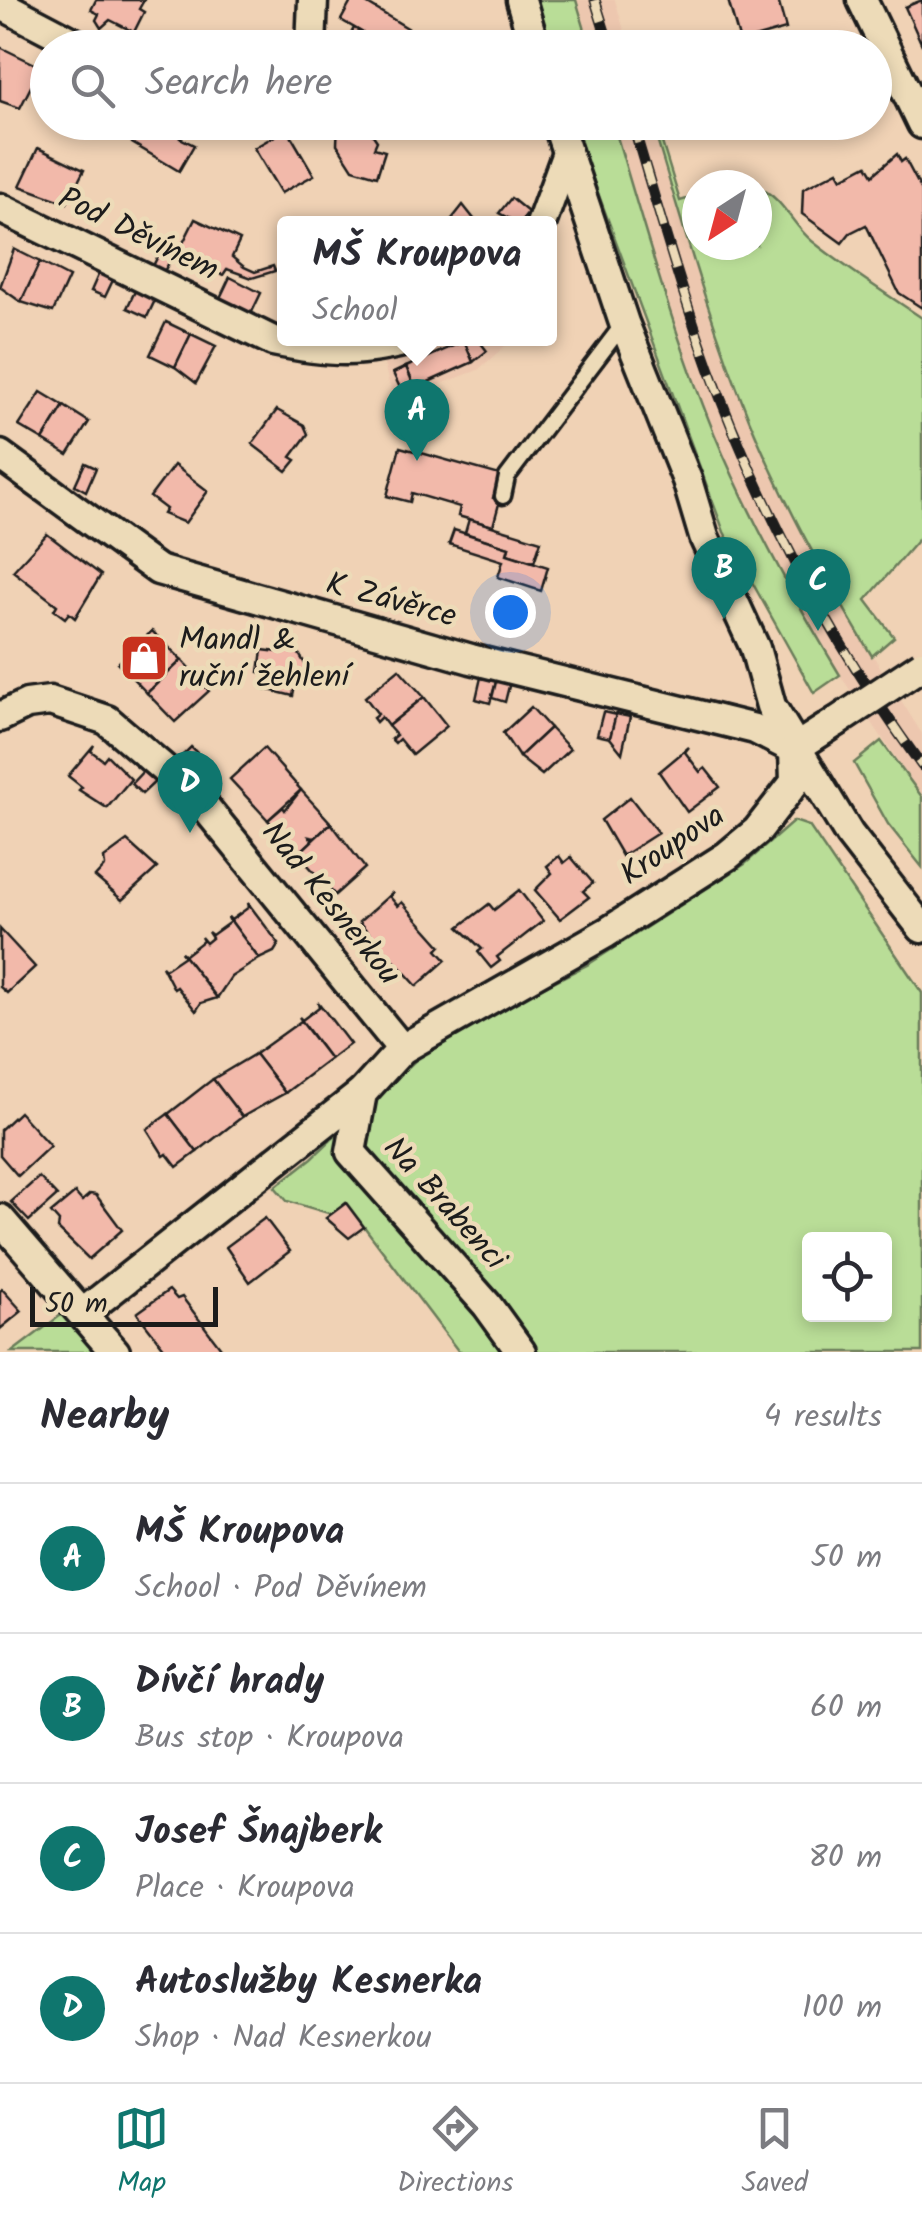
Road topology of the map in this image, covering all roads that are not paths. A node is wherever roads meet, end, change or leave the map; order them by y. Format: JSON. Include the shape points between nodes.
{"nodes":[{"id":1,"x":313,"y":0,"type":"edge"},
{"id":2,"x":521,"y":0,"type":"edge"},
{"id":3,"x":862,"y":0,"type":"edge"},
{"id":4,"x":0,"y":4,"type":"edge"},
{"id":5,"x":50,"y":30,"type":"edge"},
{"id":6,"x":312,"y":30,"type":"edge"},
{"id":7,"x":530,"y":30,"type":"edge"},
{"id":8,"x":877,"y":30,"type":"edge"},
{"id":9,"x":892,"y":62,"type":"edge"},
{"id":10,"x":922,"y":124,"type":"edge"},
{"id":11,"x":563,"y":140,"type":"edge"},
{"id":12,"x":567,"y":153,"type":"junction"},
{"id":13,"x":0,"y":208,"type":"edge"},
{"id":14,"x":544,"y":216,"type":"edge"},
{"id":15,"x":624,"y":323,"type":"junction"},
{"id":16,"x":277,"y":342,"type":"edge"},
{"id":17,"x":295,"y":346,"type":"edge"},
{"id":18,"x":390,"y":346,"type":"edge"},
{"id":19,"x":0,"y":455,"type":"edge"},
{"id":20,"x":502,"y":496,"type":"dead end"},
{"id":21,"x":922,"y":666,"type":"edge"},
{"id":22,"x":0,"y":718,"type":"edge"},
{"id":23,"x":794,"y":748,"type":"junction"},
{"id":24,"x":922,"y":928,"type":"edge"},
{"id":25,"x":402,"y":1049,"type":"junction"},
{"id":26,"x":362,"y":1093,"type":"junction"},
{"id":27,"x":0,"y":1219,"type":"edge"},
{"id":28,"x":82,"y":1313,"type":"junction"},
{"id":29,"x":115,"y":1352,"type":"edge"},
{"id":30,"x":521,"y":1352,"type":"edge"}],
"edges":[{"from":1,"to":6,"type":"street"},
{"from":2,"to":7,"type":"street"},
{"from":3,"to":8,"type":"street"},
{"from":4,"to":5,"type":"street"},
{"from":9,"to":10,"type":"street"},
{"from":11,"to":12,"type":"street"},
{"from":12,"to":14,"type":"street"},
{"from":12,"to":15,"type":"street"},
{"from":13,"to":16,"type":"street","name":"Pod Děvínem"},
{"from":15,"to":20,"type":"lane","via":[[507,476]]},
{"from":15,"to":23,"type":"street","via":[[704,537],[756,648],[762,684]]},
{"from":17,"to":18,"type":"street","name":"Pod Děvínem","via":[[366,353]]},
{"from":19,"to":23,"type":"street","name":"K Závěrce","via":[[158,570],[755,729]]},
{"from":21,"to":23,"type":"street","bridge":true},
{"from":22,"to":25,"type":"street","name":"Nad Kesnerkou","via":[[50,701],[108,720],[197,797]]},
{"from":23,"to":24,"type":"street","via":[[849,834]]},
{"from":23,"to":25,"type":"street","name":"Kroupova","via":[[795,782],[757,831],[727,856]]},
{"from":25,"to":26,"type":"street","name":"Kroupova"},
{"from":26,"to":28,"type":"street","name":"Kroupova"},
{"from":26,"to":30,"type":"street","name":"Na Brabenci","via":[[351,1152]]},
{"from":27,"to":28,"type":"street"},
{"from":28,"to":29,"type":"street"}]}
